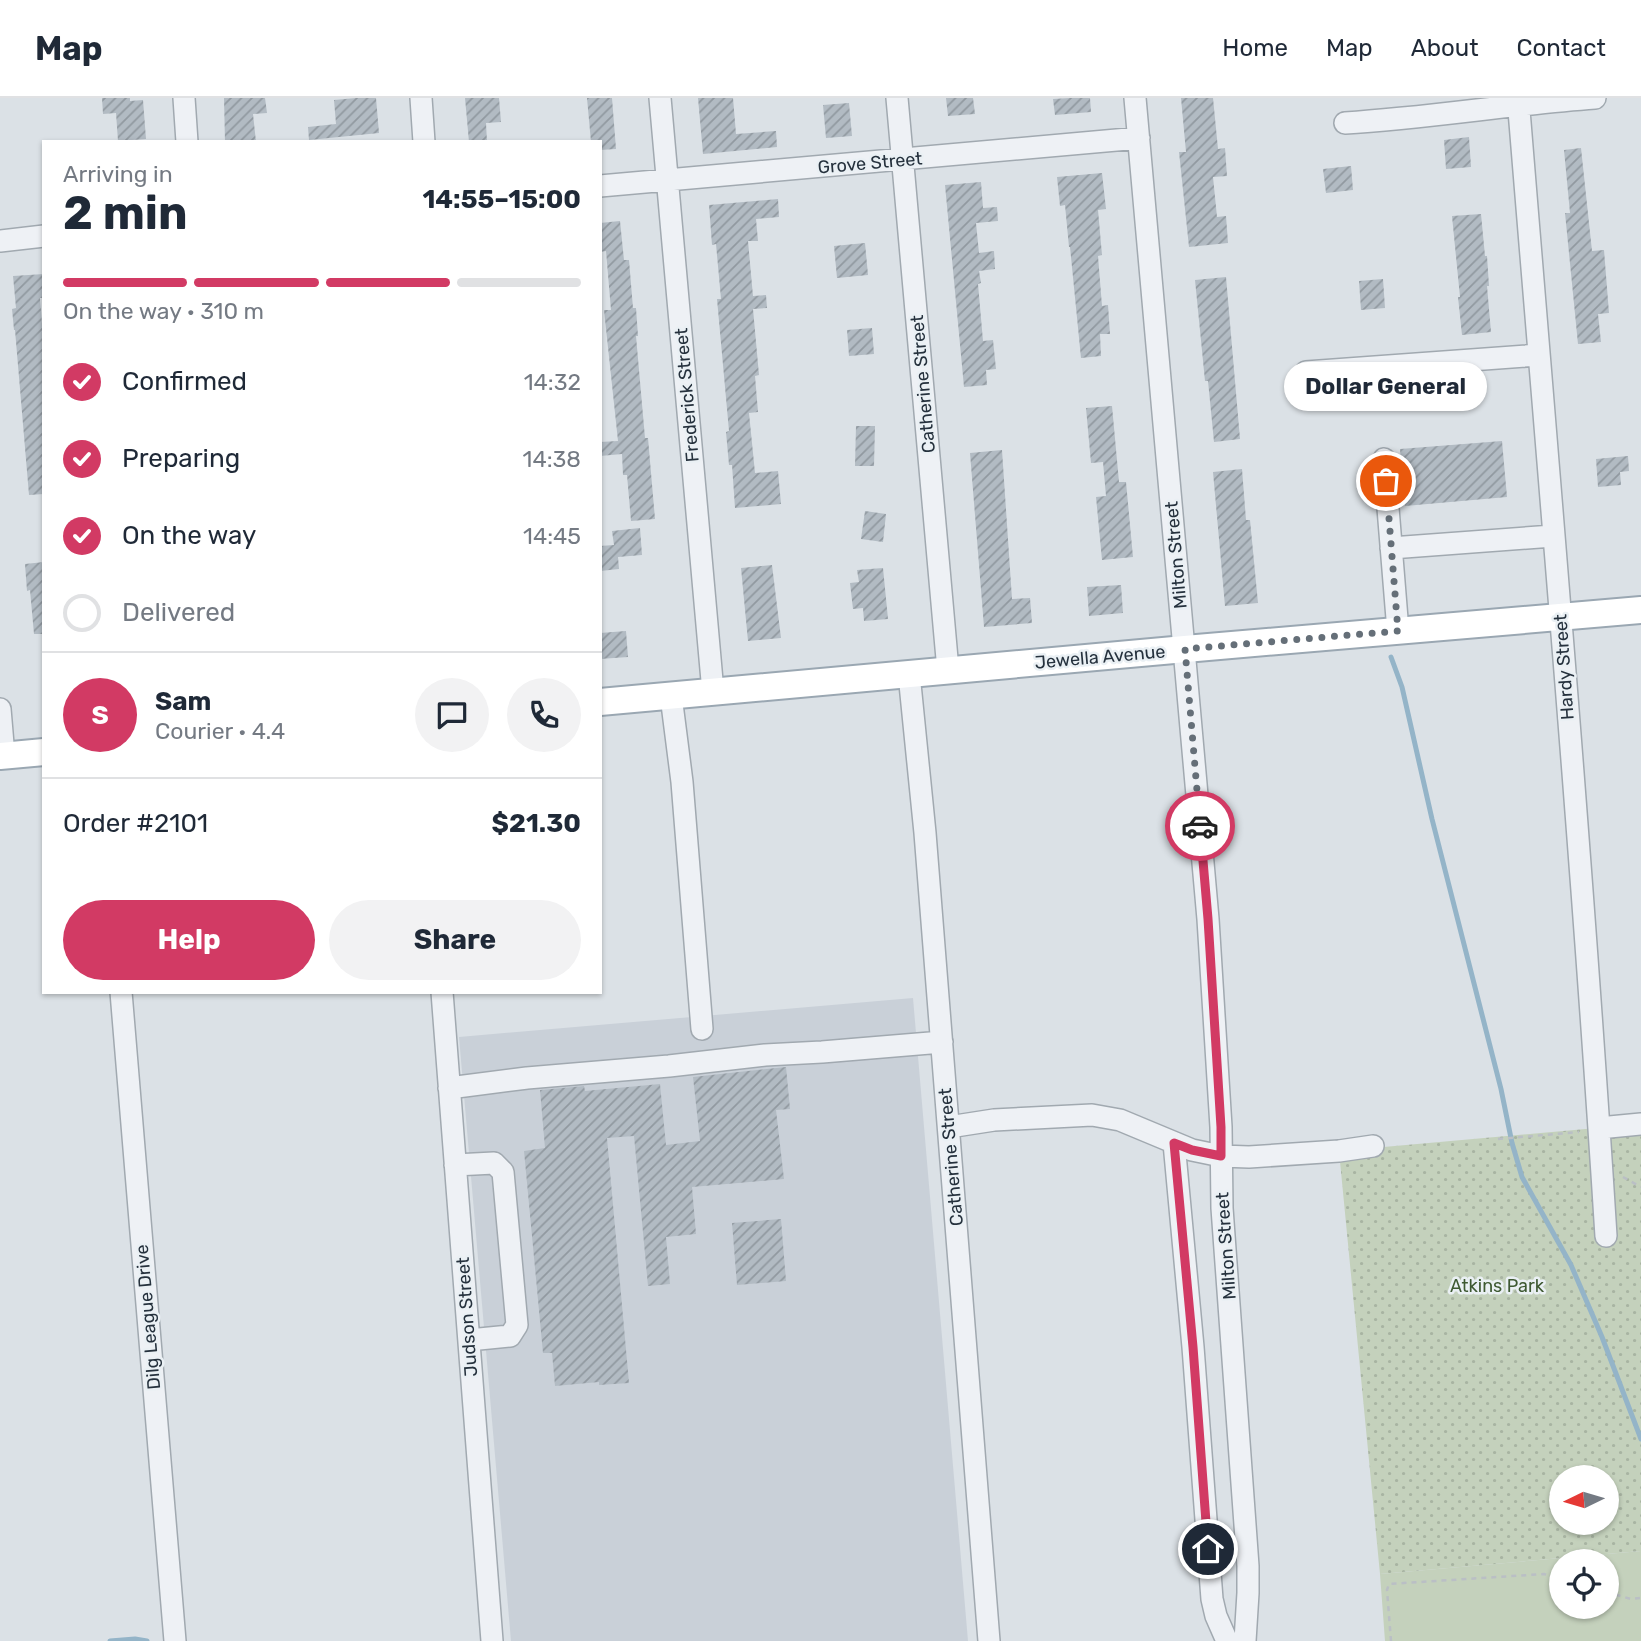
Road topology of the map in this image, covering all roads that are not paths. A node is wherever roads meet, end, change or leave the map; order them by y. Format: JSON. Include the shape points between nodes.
{"nodes":[{"id":1,"x":184,"y":98,"type":"edge"},
{"id":2,"x":421,"y":98,"type":"edge"},
{"id":3,"x":660,"y":98,"type":"edge"},
{"id":4,"x":897,"y":98,"type":"edge"},
{"id":5,"x":1135,"y":98,"type":"edge"},
{"id":6,"x":1595,"y":98,"type":"edge"},
{"id":7,"x":1518,"y":102,"type":"edge"},
{"id":8,"x":1345,"y":123,"type":"dead end"},
{"id":9,"x":1139,"y":138,"type":"junction"},
{"id":10,"x":187,"y":140,"type":"edge"},
{"id":11,"x":424,"y":140,"type":"edge"},
{"id":12,"x":902,"y":160,"type":"junction"},
{"id":13,"x":667,"y":180,"type":"junction"},
{"id":14,"x":602,"y":186,"type":"edge"},
{"id":15,"x":42,"y":236,"type":"edge"},
{"id":16,"x":0,"y":241,"type":"edge"},
{"id":17,"x":1539,"y":355,"type":"junction"},
{"id":18,"x":1306,"y":372,"type":"dead end"},
{"id":19,"x":1384,"y":459,"type":"dead end"},
{"id":20,"x":1553,"y":537,"type":"junction"},
{"id":21,"x":1391,"y":548,"type":"junction"},
{"id":22,"x":1641,"y":610,"type":"edge"},
{"id":23,"x":1560,"y":617,"type":"junction"},
{"id":24,"x":1398,"y":631,"type":"junction"},
{"id":25,"x":1185,"y":649,"type":"junction"},
{"id":26,"x":948,"y":670,"type":"junction"},
{"id":27,"x":909,"y":674,"type":"junction"},
{"id":28,"x":713,"y":692,"type":"junction"},
{"id":29,"x":671,"y":696,"type":"junction"},
{"id":30,"x":602,"y":702,"type":"edge"},
{"id":31,"x":0,"y":709,"type":"edge"},
{"id":32,"x":42,"y":752,"type":"edge"},
{"id":33,"x":2,"y":756,"type":"edge"},
{"id":34,"x":121,"y":994,"type":"edge"},
{"id":35,"x":442,"y":994,"type":"edge"},
{"id":36,"x":702,"y":1028,"type":"dead end"},
{"id":37,"x":942,"y":1042,"type":"junction"},
{"id":38,"x":449,"y":1088,"type":"junction"},
{"id":39,"x":1641,"y":1124,"type":"edge"},
{"id":40,"x":948,"y":1127,"type":"junction"},
{"id":41,"x":1599,"y":1128,"type":"junction"},
{"id":42,"x":1174,"y":1143,"type":"junction"},
{"id":43,"x":1373,"y":1146,"type":"dead end"},
{"id":44,"x":1221,"y":1156,"type":"junction"},
{"id":45,"x":455,"y":1164,"type":"junction"},
{"id":46,"x":1606,"y":1236,"type":"dead end"},
{"id":47,"x":469,"y":1340,"type":"junction"},
{"id":48,"x":175,"y":1641,"type":"edge"},
{"id":49,"x":492,"y":1641,"type":"edge"},
{"id":50,"x":989,"y":1641,"type":"edge"},
{"id":51,"x":1227,"y":1641,"type":"edge"},
{"id":52,"x":1245,"y":1641,"type":"edge"}],
"edges":[{"from":1,"to":10,"type":"street"},
{"from":2,"to":11,"type":"street"},
{"from":3,"to":13,"type":"street","name":"Frederick Street"},
{"from":4,"to":12,"type":"street","name":"Catherine Street"},
{"from":5,"to":9,"type":"street","name":"Milton Street"},
{"from":6,"to":7,"type":"street"},
{"from":7,"to":8,"type":"street"},
{"from":7,"to":17,"type":"street","name":"Hardy Street"},
{"from":9,"to":12,"type":"street","name":"Grove Street"},
{"from":9,"to":25,"type":"street","name":"Milton Street"},
{"from":12,"to":13,"type":"street","name":"Grove Street"},
{"from":12,"to":26,"type":"street","name":"Catherine Street"},
{"from":13,"to":14,"type":"street","name":"Grove Street"},
{"from":13,"to":28,"type":"street","name":"Frederick Street"},
{"from":15,"to":16,"type":"street"},
{"from":17,"to":18,"type":"street"},
{"from":17,"to":20,"type":"street","name":"Hardy Street"},
{"from":19,"to":21,"type":"street"},
{"from":20,"to":21,"type":"street"},
{"from":20,"to":23,"type":"street","name":"Hardy Street"},
{"from":21,"to":24,"type":"street"},
{"from":22,"to":23,"type":"main road","name":"Jewella Avenue"},
{"from":23,"to":24,"type":"main road","name":"Jewella Avenue"},
{"from":23,"to":41,"type":"street","name":"Hardy Street"},
{"from":24,"to":25,"type":"main road","name":"Jewella Avenue"},
{"from":25,"to":26,"type":"main road","name":"Jewella Avenue"},
{"from":25,"to":44,"type":"street","name":"Milton Street","via":[[1208,919]]},
{"from":26,"to":27,"type":"main road","name":"Jewella Avenue"},
{"from":27,"to":28,"type":"main road","name":"Jewella Avenue"},
{"from":27,"to":37,"type":"street","name":"Catherine Street"},
{"from":28,"to":29,"type":"main road","name":"Jewella Avenue"},
{"from":29,"to":30,"type":"main road","name":"Jewella Avenue"},
{"from":29,"to":36,"type":"street"},
{"from":31,"to":33,"type":"street"},
{"from":32,"to":33,"type":"main road"},
{"from":34,"to":48,"type":"street","name":"Dilg League Drive"},
{"from":35,"to":38,"type":"street","name":"Judson Street"},
{"from":37,"to":38,"type":"street","via":[[765,1055]]},
{"from":37,"to":40,"type":"street","name":"Catherine Street"},
{"from":38,"to":45,"type":"street","name":"Judson Street"},
{"from":39,"to":41,"type":"street"},
{"from":40,"to":42,"type":"street","via":[[1092,1115],[1120,1120]]},
{"from":40,"to":50,"type":"street","name":"Catherine Street"},
{"from":41,"to":46,"type":"street","name":"Hardy Street"},
{"from":42,"to":44,"type":"street"},
{"from":42,"to":51,"type":"street","via":[[1212,1599]]},
{"from":43,"to":44,"type":"street"},
{"from":44,"to":52,"type":"street","name":"Milton Street","via":[[1248,1566]]},
{"from":45,"to":47,"type":"street","name":"Judson Street"},
{"from":45,"to":47,"type":"street","via":[[494,1163],[503,1172],[517,1325],[510,1336]]},
{"from":47,"to":49,"type":"street","name":"Judson Street"}]}
